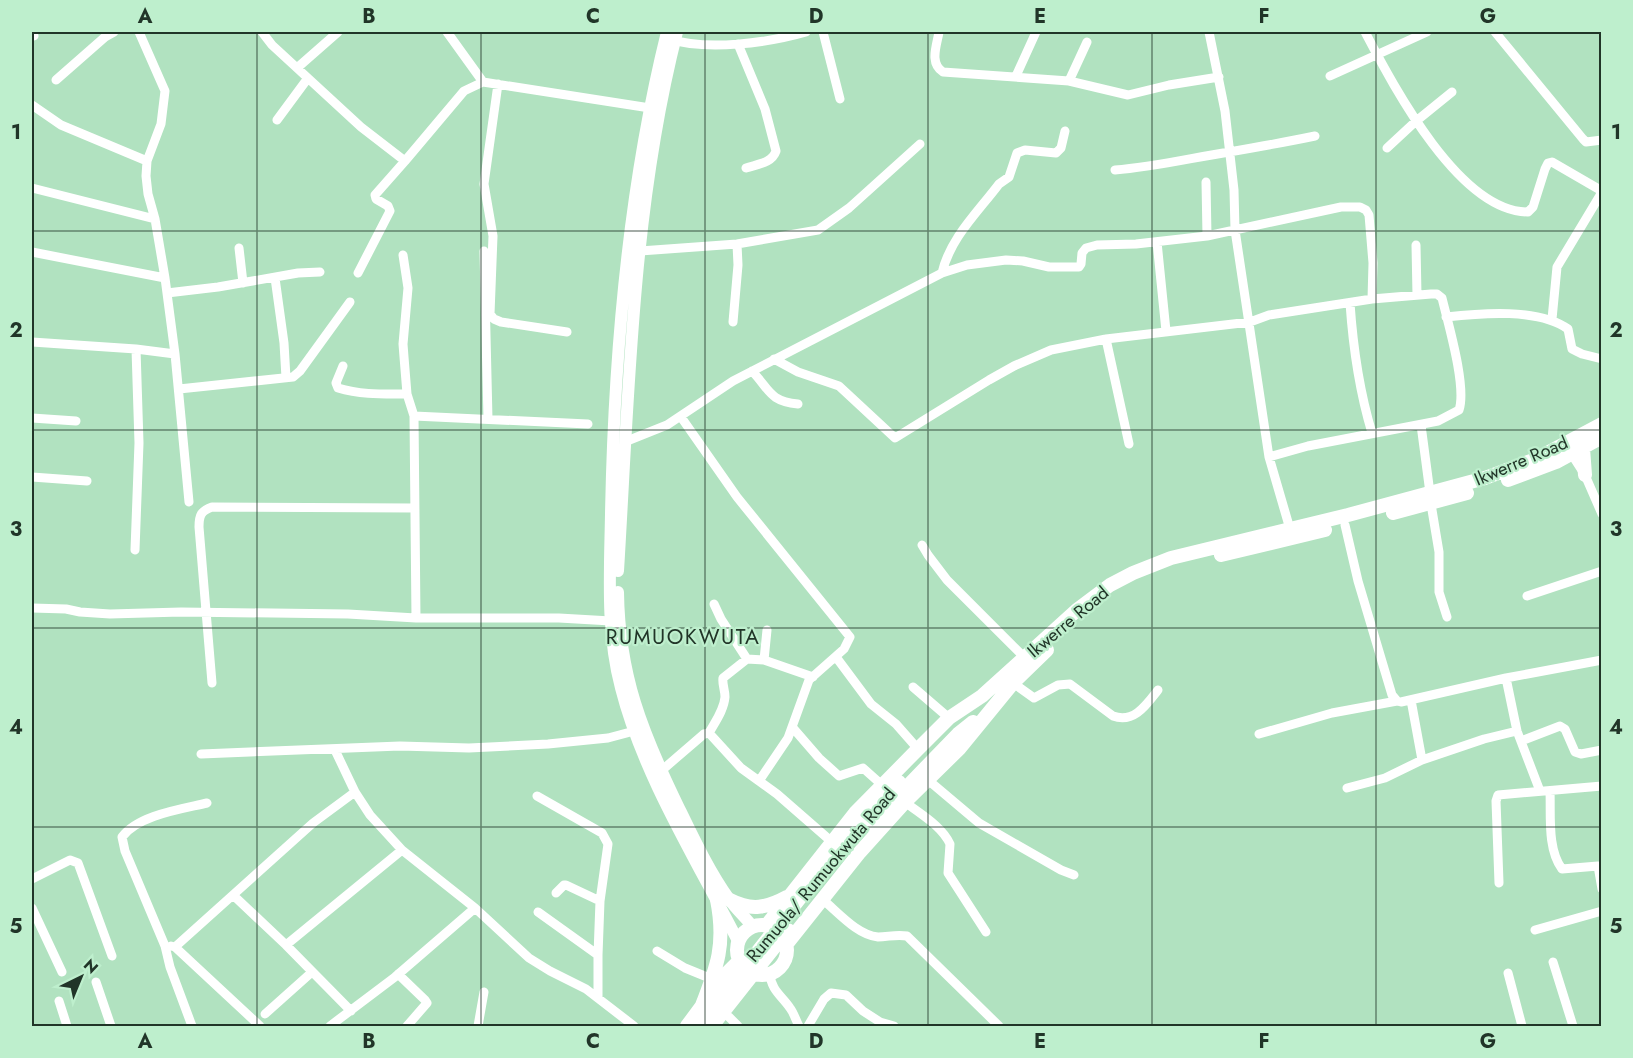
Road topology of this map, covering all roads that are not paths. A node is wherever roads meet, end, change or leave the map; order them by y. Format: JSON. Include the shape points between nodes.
{"nodes":[{"id":1,"x":114,"y":32,"type":"edge"},
{"id":2,"x":139,"y":32,"type":"edge"},
{"id":3,"x":262,"y":32,"type":"edge"},
{"id":4,"x":338,"y":32,"type":"edge"},
{"id":5,"x":447,"y":32,"type":"edge"},
{"id":6,"x":806,"y":32,"type":"edge"},
{"id":7,"x":823,"y":32,"type":"edge"},
{"id":8,"x":939,"y":32,"type":"edge"},
{"id":9,"x":1036,"y":32,"type":"edge"},
{"id":10,"x":1209,"y":32,"type":"edge"},
{"id":11,"x":1365,"y":32,"type":"edge"},
{"id":12,"x":1427,"y":32,"type":"edge"},
{"id":13,"x":1495,"y":32,"type":"edge"},
{"id":14,"x":671,"y":35,"type":"edge"},
{"id":15,"x":1087,"y":42,"type":"dead end"},
{"id":16,"x":738,"y":44,"type":"junction"},
{"id":17,"x":1377,"y":56,"type":"junction"},
{"id":18,"x":297,"y":68,"type":"junction"},
{"id":19,"x":1016,"y":76,"type":"junction"},
{"id":20,"x":1330,"y":76,"type":"dead end"},
{"id":21,"x":1219,"y":77,"type":"junction"},
{"id":22,"x":308,"y":78,"type":"junction"},
{"id":23,"x":56,"y":80,"type":"dead end"},
{"id":24,"x":1069,"y":81,"type":"junction"},
{"id":25,"x":483,"y":82,"type":"junction"},
{"id":26,"x":498,"y":84,"type":"junction"},
{"id":27,"x":1452,"y":92,"type":"dead end"},
{"id":28,"x":840,"y":99,"type":"dead end"},
{"id":29,"x":32,"y":105,"type":"edge"},
{"id":30,"x":650,"y":108,"type":"junction"},
{"id":31,"x":277,"y":120,"type":"dead end"},
{"id":32,"x":1415,"y":122,"type":"junction"},
{"id":33,"x":1065,"y":131,"type":"dead end"},
{"id":34,"x":1315,"y":136,"type":"dead end"},
{"id":35,"x":1602,"y":140,"type":"edge"},
{"id":36,"x":920,"y":144,"type":"dead end"},
{"id":37,"x":1387,"y":148,"type":"dead end"},
{"id":38,"x":1229,"y":152,"type":"junction"},
{"id":39,"x":147,"y":161,"type":"junction"},
{"id":40,"x":405,"y":161,"type":"junction"},
{"id":41,"x":747,"y":168,"type":"dead end"},
{"id":42,"x":1115,"y":170,"type":"dead end"},
{"id":43,"x":1206,"y":182,"type":"dead end"},
{"id":44,"x":32,"y":188,"type":"edge"},
{"id":45,"x":1602,"y":192,"type":"edge"},
{"id":46,"x":155,"y":219,"type":"junction"},
{"id":47,"x":1235,"y":230,"type":"junction"},
{"id":48,"x":1207,"y":236,"type":"junction"},
{"id":49,"x":1157,"y":242,"type":"junction"},
{"id":50,"x":737,"y":244,"type":"junction"},
{"id":51,"x":1416,"y":245,"type":"dead end"},
{"id":52,"x":239,"y":248,"type":"dead end"},
{"id":53,"x":484,"y":251,"type":"dead end"},
{"id":54,"x":640,"y":251,"type":"junction"},
{"id":55,"x":32,"y":252,"type":"edge"},
{"id":56,"x":403,"y":255,"type":"dead end"},
{"id":57,"x":320,"y":272,"type":"dead end"},
{"id":58,"x":358,"y":273,"type":"dead end"},
{"id":59,"x":942,"y":273,"type":"junction"},
{"id":60,"x":165,"y":278,"type":"junction"},
{"id":61,"x":275,"y":278,"type":"junction"},
{"id":62,"x":243,"y":283,"type":"junction"},
{"id":63,"x":167,"y":293,"type":"junction"},
{"id":64,"x":1417,"y":295,"type":"junction"},
{"id":65,"x":1372,"y":299,"type":"junction"},
{"id":66,"x":350,"y":302,"type":"dead end"},
{"id":67,"x":1350,"y":303,"type":"junction"},
{"id":68,"x":1446,"y":317,"type":"junction"},
{"id":69,"x":1552,"y":320,"type":"junction"},
{"id":70,"x":733,"y":322,"type":"dead end"},
{"id":71,"x":1250,"y":322,"type":"junction"},
{"id":72,"x":1166,"y":331,"type":"junction"},
{"id":73,"x":567,"y":332,"type":"dead end"},
{"id":74,"x":1106,"y":339,"type":"junction"},
{"id":75,"x":32,"y":342,"type":"edge"},
{"id":76,"x":136,"y":349,"type":"junction"},
{"id":77,"x":175,"y":354,"type":"junction"},
{"id":78,"x":1602,"y":358,"type":"edge"},
{"id":79,"x":774,"y":359,"type":"junction"},
{"id":80,"x":343,"y":366,"type":"dead end"},
{"id":81,"x":752,"y":371,"type":"junction"},
{"id":82,"x":286,"y":378,"type":"junction"},
{"id":83,"x":179,"y":389,"type":"junction"},
{"id":84,"x":407,"y":394,"type":"junction"},
{"id":85,"x":798,"y":404,"type":"dead end"},
{"id":86,"x":414,"y":416,"type":"junction"},
{"id":87,"x":681,"y":417,"type":"junction"},
{"id":88,"x":32,"y":418,"type":"edge"},
{"id":89,"x":488,"y":419,"type":"junction"},
{"id":90,"x":76,"y":421,"type":"dead end"},
{"id":91,"x":588,"y":424,"type":"dead end"},
{"id":92,"x":1602,"y":424,"type":"edge"},
{"id":93,"x":1421,"y":425,"type":"junction"},
{"id":94,"x":1372,"y":433,"type":"junction"},
{"id":95,"x":1602,"y":437,"type":"edge"},
{"id":96,"x":627,"y":441,"type":"junction"},
{"id":97,"x":1129,"y":444,"type":"dead end"},
{"id":98,"x":1573,"y":448,"type":"junction"},
{"id":99,"x":1269,"y":457,"type":"junction"},
{"id":100,"x":1556,"y":462,"type":"junction"},
{"id":101,"x":1582,"y":472,"type":"junction"},
{"id":102,"x":32,"y":477,"type":"edge"},
{"id":103,"x":87,"y":481,"type":"dead end"},
{"id":104,"x":1431,"y":499,"type":"junction"},
{"id":105,"x":189,"y":502,"type":"dead end"},
{"id":106,"x":414,"y":508,"type":"junction"},
{"id":107,"x":1602,"y":514,"type":"edge"},
{"id":108,"x":1345,"y":525,"type":"junction"},
{"id":109,"x":1290,"y":529,"type":"junction"},
{"id":110,"x":922,"y":545,"type":"dead end"},
{"id":111,"x":135,"y":550,"type":"dead end"},
{"id":112,"x":1602,"y":571,"type":"edge"},
{"id":113,"x":1527,"y":596,"type":"dead end"},
{"id":114,"x":714,"y":604,"type":"dead end"},
{"id":115,"x":32,"y":608,"type":"edge"},
{"id":116,"x":205,"y":614,"type":"junction"},
{"id":117,"x":1447,"y":617,"type":"dead end"},
{"id":118,"x":416,"y":618,"type":"junction"},
{"id":119,"x":610,"y":621,"type":"junction"},
{"id":120,"x":767,"y":630,"type":"dead end"},
{"id":121,"x":836,"y":657,"type":"junction"},
{"id":122,"x":1025,"y":658,"type":"junction"},
{"id":123,"x":747,"y":659,"type":"junction"},
{"id":124,"x":764,"y":660,"type":"junction"},
{"id":125,"x":1602,"y":660,"type":"edge"},
{"id":126,"x":813,"y":677,"type":"junction"},
{"id":127,"x":1506,"y":678,"type":"junction"},
{"id":128,"x":212,"y":682,"type":"dead end"},
{"id":129,"x":1013,"y":683,"type":"junction"},
{"id":130,"x":913,"y":687,"type":"dead end"},
{"id":131,"x":1158,"y":690,"type":"dead end"},
{"id":132,"x":1396,"y":700,"type":"junction"},
{"id":133,"x":1412,"y":700,"type":"junction"},
{"id":134,"x":991,"y":708,"type":"junction"},
{"id":135,"x":952,"y":727,"type":"junction"},
{"id":136,"x":793,"y":728,"type":"junction"},
{"id":137,"x":638,"y":730,"type":"junction"},
{"id":138,"x":709,"y":733,"type":"junction"},
{"id":139,"x":1259,"y":734,"type":"dead end"},
{"id":140,"x":1519,"y":736,"type":"junction"},
{"id":141,"x":918,"y":748,"type":"junction"},
{"id":142,"x":335,"y":750,"type":"junction"},
{"id":143,"x":1602,"y":750,"type":"edge"},
{"id":144,"x":201,"y":754,"type":"dead end"},
{"id":145,"x":1422,"y":760,"type":"junction"},
{"id":146,"x":661,"y":771,"type":"junction"},
{"id":147,"x":928,"y":780,"type":"junction"},
{"id":148,"x":759,"y":781,"type":"junction"},
{"id":149,"x":882,"y":785,"type":"junction"},
{"id":150,"x":1602,"y":786,"type":"edge"},
{"id":151,"x":1347,"y":788,"type":"dead end"},
{"id":152,"x":1545,"y":791,"type":"junction"},
{"id":153,"x":355,"y":792,"type":"junction"},
{"id":154,"x":537,"y":796,"type":"dead end"},
{"id":155,"x":905,"y":802,"type":"junction"},
{"id":156,"x":207,"y":803,"type":"dead end"},
{"id":157,"x":832,"y":842,"type":"junction"},
{"id":158,"x":402,"y":850,"type":"junction"},
{"id":159,"x":1074,"y":875,"type":"dead end"},
{"id":160,"x":32,"y":879,"type":"edge"},
{"id":161,"x":1499,"y":883,"type":"dead end"},
{"id":162,"x":1602,"y":890,"type":"edge"},
{"id":163,"x":556,"y":893,"type":"dead end"},
{"id":164,"x":792,"y":894,"type":"junction"},
{"id":165,"x":233,"y":895,"type":"junction"},
{"id":166,"x":822,"y":899,"type":"junction"},
{"id":167,"x":724,"y":900,"type":"junction"},
{"id":168,"x":600,"y":901,"type":"junction"},
{"id":169,"x":32,"y":908,"type":"edge"},
{"id":170,"x":475,"y":908,"type":"junction"},
{"id":171,"x":1602,"y":911,"type":"edge"},
{"id":172,"x":538,"y":912,"type":"dead end"},
{"id":173,"x":760,"y":926,"type":"junction"},
{"id":174,"x":1535,"y":930,"type":"dead end"},
{"id":175,"x":986,"y":932,"type":"dead end"},
{"id":176,"x":738,"y":941,"type":"junction"},
{"id":177,"x":286,"y":945,"type":"junction"},
{"id":178,"x":786,"y":945,"type":"junction"},
{"id":179,"x":170,"y":946,"type":"junction"},
{"id":180,"x":657,"y":951,"type":"dead end"},
{"id":181,"x":598,"y":955,"type":"junction"},
{"id":182,"x":112,"y":956,"type":"dead end"},
{"id":183,"x":739,"y":961,"type":"junction"},
{"id":184,"x":1553,"y":962,"type":"dead end"},
{"id":185,"x":62,"y":972,"type":"dead end"},
{"id":186,"x":312,"y":972,"type":"junction"},
{"id":187,"x":1508,"y":973,"type":"dead end"},
{"id":188,"x":399,"y":974,"type":"junction"},
{"id":189,"x":767,"y":975,"type":"junction"},
{"id":190,"x":712,"y":979,"type":"junction"},
{"id":191,"x":96,"y":982,"type":"dead end"},
{"id":192,"x":484,"y":992,"type":"dead end"},
{"id":193,"x":598,"y":998,"type":"junction"},
{"id":194,"x":60,"y":1001,"type":"dead end"},
{"id":195,"x":701,"y":1008,"type":"junction"},
{"id":196,"x":792,"y":1010,"type":"junction"},
{"id":197,"x":351,"y":1011,"type":"junction"},
{"id":198,"x":265,"y":1014,"type":"dead end"},
{"id":199,"x":730,"y":1023,"type":"edge"},
{"id":200,"x":810,"y":1024,"type":"edge"},
{"id":201,"x":67,"y":1026,"type":"edge"},
{"id":202,"x":111,"y":1026,"type":"edge"},
{"id":203,"x":192,"y":1026,"type":"edge"},
{"id":204,"x":260,"y":1026,"type":"edge"},
{"id":205,"x":330,"y":1026,"type":"edge"},
{"id":206,"x":407,"y":1026,"type":"edge"},
{"id":207,"x":478,"y":1026,"type":"edge"},
{"id":208,"x":634,"y":1026,"type":"edge"},
{"id":209,"x":687,"y":1026,"type":"edge"},
{"id":210,"x":699,"y":1026,"type":"edge"},
{"id":211,"x":712,"y":1026,"type":"edge"},
{"id":212,"x":799,"y":1026,"type":"edge"},
{"id":213,"x":894,"y":1026,"type":"edge"},
{"id":214,"x":999,"y":1026,"type":"edge"},
{"id":215,"x":1522,"y":1026,"type":"edge"},
{"id":216,"x":1573,"y":1026,"type":"edge"}],
"edges":[{"from":1,"to":23,"type":"street"},
{"from":2,"to":39,"type":"street","via":[[165,91],[161,124]]},
{"from":3,"to":18,"type":"street"},
{"from":4,"to":18,"type":"street"},
{"from":5,"to":25,"type":"street"},
{"from":6,"to":16,"type":"street"},
{"from":7,"to":28,"type":"street"},
{"from":8,"to":19,"type":"street","via":[[934,60],[937,69]]},
{"from":9,"to":19,"type":"street"},
{"from":10,"to":21,"type":"street"},
{"from":11,"to":17,"type":"street"},
{"from":12,"to":17,"type":"street"},
{"from":13,"to":35,"type":"street","via":[[1582,139]]},
{"from":14,"to":16,"type":"street","via":[[706,44]]},
{"from":14,"to":30,"type":"main road"},
{"from":14,"to":54,"type":"main road","via":[[646,187]]},
{"from":15,"to":24,"type":"street"},
{"from":16,"to":41,"type":"street","via":[[765,109],[776,151],[769,161]]},
{"from":17,"to":20,"type":"street"},
{"from":17,"to":32,"type":"street"},
{"from":18,"to":22,"type":"street"},
{"from":19,"to":24,"type":"street"},
{"from":21,"to":24,"type":"street","via":[[1128,95]]},
{"from":21,"to":38,"type":"street"},
{"from":22,"to":31,"type":"street"},
{"from":22,"to":40,"type":"street"},
{"from":25,"to":26,"type":"street"},
{"from":25,"to":40,"type":"street","via":[[464,91]]},
{"from":26,"to":30,"type":"street"},
{"from":26,"to":73,"type":"street","via":[[484,184],[493,236],[490,314],[501,322]]},
{"from":27,"to":32,"type":"street"},
{"from":29,"to":39,"type":"street","via":[[61,125]]},
{"from":30,"to":119,"type":"main road","via":[[638,172],[622,317],[613,452]]},
{"from":32,"to":37,"type":"street"},
{"from":32,"to":45,"type":"street","via":[[1445,160],[1480,194],[1505,207],[1531,210],[1545,169],[1552,162]]},
{"from":33,"to":59,"type":"street","via":[[1056,153],[1017,153],[1009,177],[999,184],[952,246]]},
{"from":34,"to":38,"type":"street"},
{"from":36,"to":50,"type":"street","via":[[849,208],[818,230]]},
{"from":38,"to":42,"type":"street"},
{"from":38,"to":47,"type":"street"},
{"from":39,"to":46,"type":"street","via":[[148,194]]},
{"from":40,"to":58,"type":"street","via":[[375,195],[390,211]]},
{"from":43,"to":48,"type":"street"},
{"from":44,"to":46,"type":"street"},
{"from":45,"to":69,"type":"street","via":[[1557,267]]},
{"from":46,"to":60,"type":"street"},
{"from":47,"to":48,"type":"street"},
{"from":47,"to":65,"type":"street","via":[[1341,207],[1366,210],[1370,224]]},
{"from":47,"to":71,"type":"street"},
{"from":48,"to":49,"type":"street"},
{"from":49,"to":59,"type":"street","via":[[1097,244],[1082,253],[1079,267],[1006,260]]},
{"from":49,"to":72,"type":"street"},
{"from":50,"to":54,"type":"street"},
{"from":50,"to":70,"type":"street"},
{"from":51,"to":64,"type":"street"},
{"from":52,"to":62,"type":"street"},
{"from":53,"to":89,"type":"street"},
{"from":54,"to":96,"type":"main road","via":[[630,346]]},
{"from":55,"to":60,"type":"street"},
{"from":56,"to":84,"type":"street","via":[[408,288],[403,344]]},
{"from":57,"to":61,"type":"street"},
{"from":59,"to":79,"type":"street"},
{"from":60,"to":63,"type":"street"},
{"from":61,"to":62,"type":"street"},
{"from":61,"to":82,"type":"street"},
{"from":62,"to":63,"type":"street"},
{"from":63,"to":77,"type":"street"},
{"from":64,"to":65,"type":"street"},
{"from":64,"to":68,"type":"street","via":[[1437,294],[1442,298]]},
{"from":65,"to":67,"type":"street"},
{"from":66,"to":82,"type":"street","via":[[300,371]]},
{"from":67,"to":71,"type":"street","via":[[1269,315]]},
{"from":67,"to":94,"type":"street","via":[[1353,350]]},
{"from":68,"to":69,"type":"street","via":[[1480,313]]},
{"from":68,"to":93,"type":"street","via":[[1462,401],[1453,414]]},
{"from":69,"to":78,"type":"street","via":[[1568,329],[1572,349]]},
{"from":71,"to":72,"type":"street"},
{"from":71,"to":99,"type":"street"},
{"from":72,"to":74,"type":"street"},
{"from":74,"to":79,"type":"street","via":[[1051,350],[1014,366],[895,438],[838,386]]},
{"from":74,"to":97,"type":"street"},
{"from":75,"to":76,"type":"street"},
{"from":76,"to":77,"type":"street"},
{"from":76,"to":111,"type":"street","via":[[139,443]]},
{"from":77,"to":83,"type":"street"},
{"from":79,"to":81,"type":"street"},
{"from":80,"to":84,"type":"street","via":[[336,383],[338,388],[372,394]]},
{"from":81,"to":85,"type":"street","via":[[770,395]]},
{"from":81,"to":87,"type":"street"},
{"from":82,"to":83,"type":"street"},
{"from":83,"to":105,"type":"street"},
{"from":84,"to":86,"type":"street"},
{"from":86,"to":89,"type":"street"},
{"from":86,"to":106,"type":"street"},
{"from":87,"to":96,"type":"street"},
{"from":87,"to":121,"type":"street","via":[[737,497],[847,631],[850,640]]},
{"from":88,"to":90,"type":"street"},
{"from":89,"to":91,"type":"street"},
{"from":92,"to":98,"type":"main road","name":"Ikwerre Road"},
{"from":93,"to":94,"type":"street"},
{"from":93,"to":104,"type":"street"},
{"from":94,"to":99,"type":"street"},
{"from":95,"to":98,"type":"main road","name":"Ikwerre Road"},
{"from":96,"to":137,"type":"main road","via":[[618,615]]},
{"from":98,"to":100,"type":"main road","name":"Ikwerre Road"},
{"from":98,"to":101,"type":"main road"},
{"from":98,"to":104,"type":"main road","name":"Ikwerre Road"},
{"from":99,"to":109,"type":"street"},
{"from":100,"to":101,"type":"main road"},
{"from":100,"to":104,"type":"main road","name":"Ikwerre Road","via":[[1492,485]]},
{"from":101,"to":107,"type":"street"},
{"from":102,"to":103,"type":"street"},
{"from":104,"to":108,"type":"main road","name":"Ikwerre Road"},
{"from":104,"to":109,"type":"main road","name":"Ikwerre Road"},
{"from":104,"to":117,"type":"street","via":[[1439,552],[1439,592]]},
{"from":106,"to":116,"type":"street","via":[[203,510],[199,527]]},
{"from":106,"to":118,"type":"street"},
{"from":108,"to":129,"type":"main road","name":"Ikwerre Road","via":[[1174,566],[1146,577],[1091,610]]},
{"from":108,"to":132,"type":"street","via":[[1373,632]]},
{"from":109,"to":122,"type":"main road","name":"Ikwerre Road","via":[[1171,558],[1133,573],[1078,609]]},
{"from":110,"to":122,"type":"street","via":[[953,586]]},
{"from":112,"to":113,"type":"street"},
{"from":114,"to":123,"type":"street"},
{"from":115,"to":116,"type":"street","via":[[110,615]]},
{"from":116,"to":118,"type":"street"},
{"from":116,"to":128,"type":"street"},
{"from":118,"to":119,"type":"street"},
{"from":119,"to":137,"type":"main road","via":[[616,672]]},
{"from":120,"to":124,"type":"street"},
{"from":121,"to":126,"type":"street"},
{"from":121,"to":141,"type":"street","via":[[871,704]]},
{"from":122,"to":135,"type":"main road","name":"Ikwerre Road"},
{"from":123,"to":124,"type":"street"},
{"from":123,"to":138,"type":"street","via":[[723,678],[724,706]]},
{"from":124,"to":126,"type":"street"},
{"from":125,"to":127,"type":"street"},
{"from":126,"to":136,"type":"street"},
{"from":127,"to":133,"type":"street"},
{"from":127,"to":140,"type":"street"},
{"from":129,"to":131,"type":"street","via":[[1034,698],[1058,685],[1070,684],[1113,716],[1126,719],[1142,710]]},
{"from":129,"to":134,"type":"main road","name":"Ikwerre Road"},
{"from":130,"to":135,"type":"street"},
{"from":132,"to":133,"type":"street"},
{"from":132,"to":139,"type":"street"},
{"from":133,"to":145,"type":"street"},
{"from":134,"to":135,"type":"main road"},
{"from":134,"to":147,"type":"main road","name":"Ikwerre Road"},
{"from":135,"to":141,"type":"main road","name":"Ikwerre Road"},
{"from":135,"to":210,"type":"main road","name":"Rumuola/ Rumuokwuta Road","via":[[837,851]]},
{"from":135,"to":211,"type":"main road","name":"Rumuola/ Rumuokwuta Road"},
{"from":136,"to":148,"type":"street"},
{"from":136,"to":149,"type":"street","via":[[839,776],[863,768]]},
{"from":137,"to":142,"type":"street","via":[[608,738],[548,744]]},
{"from":137,"to":146,"type":"main road"},
{"from":137,"to":167,"type":"main road","via":[[675,819]]},
{"from":138,"to":146,"type":"street"},
{"from":138,"to":148,"type":"street","via":[[741,768]]},
{"from":140,"to":143,"type":"street","via":[[1560,726],[1575,752]]},
{"from":140,"to":145,"type":"street","via":[[1484,738]]},
{"from":140,"to":152,"type":"street"},
{"from":141,"to":149,"type":"main road","name":"Ikwerre Road"},
{"from":142,"to":144,"type":"street"},
{"from":142,"to":153,"type":"street"},
{"from":145,"to":151,"type":"street","via":[[1385,778]]},
{"from":146,"to":167,"type":"main road"},
{"from":147,"to":155,"type":"main road","name":"Ikwerre Road"},
{"from":147,"to":159,"type":"street","via":[[979,823]]},
{"from":148,"to":157,"type":"street"},
{"from":149,"to":157,"type":"main road","name":"Ikwerre Road"},
{"from":150,"to":152,"type":"street"},
{"from":152,"to":161,"type":"street","via":[[1498,795]]},
{"from":152,"to":162,"type":"street","via":[[1557,862],[1562,869],[1598,866]]},
{"from":153,"to":158,"type":"street"},
{"from":153,"to":165,"type":"street","via":[[313,823]]},
{"from":154,"to":168,"type":"street","via":[[606,838]]},
{"from":155,"to":166,"type":"main road","name":"Ikwerre Road"},
{"from":155,"to":175,"type":"street","via":[[948,839],[948,873]]},
{"from":156,"to":179,"type":"street","via":[[161,814],[134,826],[122,837]]},
{"from":157,"to":164,"type":"main road","name":"Ikwerre Road"},
{"from":158,"to":170,"type":"street"},
{"from":158,"to":177,"type":"street"},
{"from":160,"to":182,"type":"street","via":[[70,860],[78,863]]},
{"from":163,"to":168,"type":"street","via":[[566,885]]},
{"from":164,"to":167,"type":"main road","via":[[759,907]]},
{"from":164,"to":173,"type":"main road","name":"Ikwerre Road"},
{"from":165,"to":177,"type":"street"},
{"from":165,"to":179,"type":"street"},
{"from":166,"to":178,"type":"main road","name":"Ikwerre Road"},
{"from":166,"to":214,"type":"street","via":[[860,931],[879,937],[907,936]]},
{"from":167,"to":173,"type":"main road"},
{"from":167,"to":176,"type":"main road"},
{"from":167,"to":190,"type":"main road","via":[[721,946]]},
{"from":168,"to":181,"type":"street"},
{"from":169,"to":185,"type":"street"},
{"from":170,"to":188,"type":"street"},
{"from":170,"to":193,"type":"street","via":[[529,958]]},
{"from":171,"to":174,"type":"street"},
{"from":172,"to":181,"type":"street"},
{"from":173,"to":176,"type":"main road","via":[[744,932]]},
{"from":173,"to":178,"type":"main road","via":[[778,931]]},
{"from":176,"to":183,"type":"main road"},
{"from":177,"to":186,"type":"street"},
{"from":178,"to":189,"type":"main road","via":[[785,960],[779,969]]},
{"from":179,"to":203,"type":"street","via":[[170,967]]},
{"from":179,"to":204,"type":"street"},
{"from":180,"to":190,"type":"street"},
{"from":181,"to":193,"type":"street"},
{"from":183,"to":189,"type":"main road","via":[[750,973]]},
{"from":183,"to":195,"type":"main road"},
{"from":184,"to":216,"type":"street"},
{"from":186,"to":197,"type":"street"},
{"from":186,"to":198,"type":"street"},
{"from":187,"to":215,"type":"street"},
{"from":188,"to":197,"type":"street"},
{"from":188,"to":206,"type":"street","via":[[427,1004]]},
{"from":189,"to":196,"type":"street","via":[[774,990]]},
{"from":189,"to":199,"type":"main road"},
{"from":190,"to":195,"type":"main road"},
{"from":191,"to":202,"type":"street"},
{"from":192,"to":207,"type":"street"},
{"from":193,"to":208,"type":"street"},
{"from":194,"to":201,"type":"street"},
{"from":195,"to":209,"type":"main road"},
{"from":196,"to":200,"type":"street"},
{"from":196,"to":212,"type":"street"},
{"from":197,"to":205,"type":"street"},
{"from":200,"to":213,"type":"street","via":[[831,993],[846,995],[880,1022]]}]}
